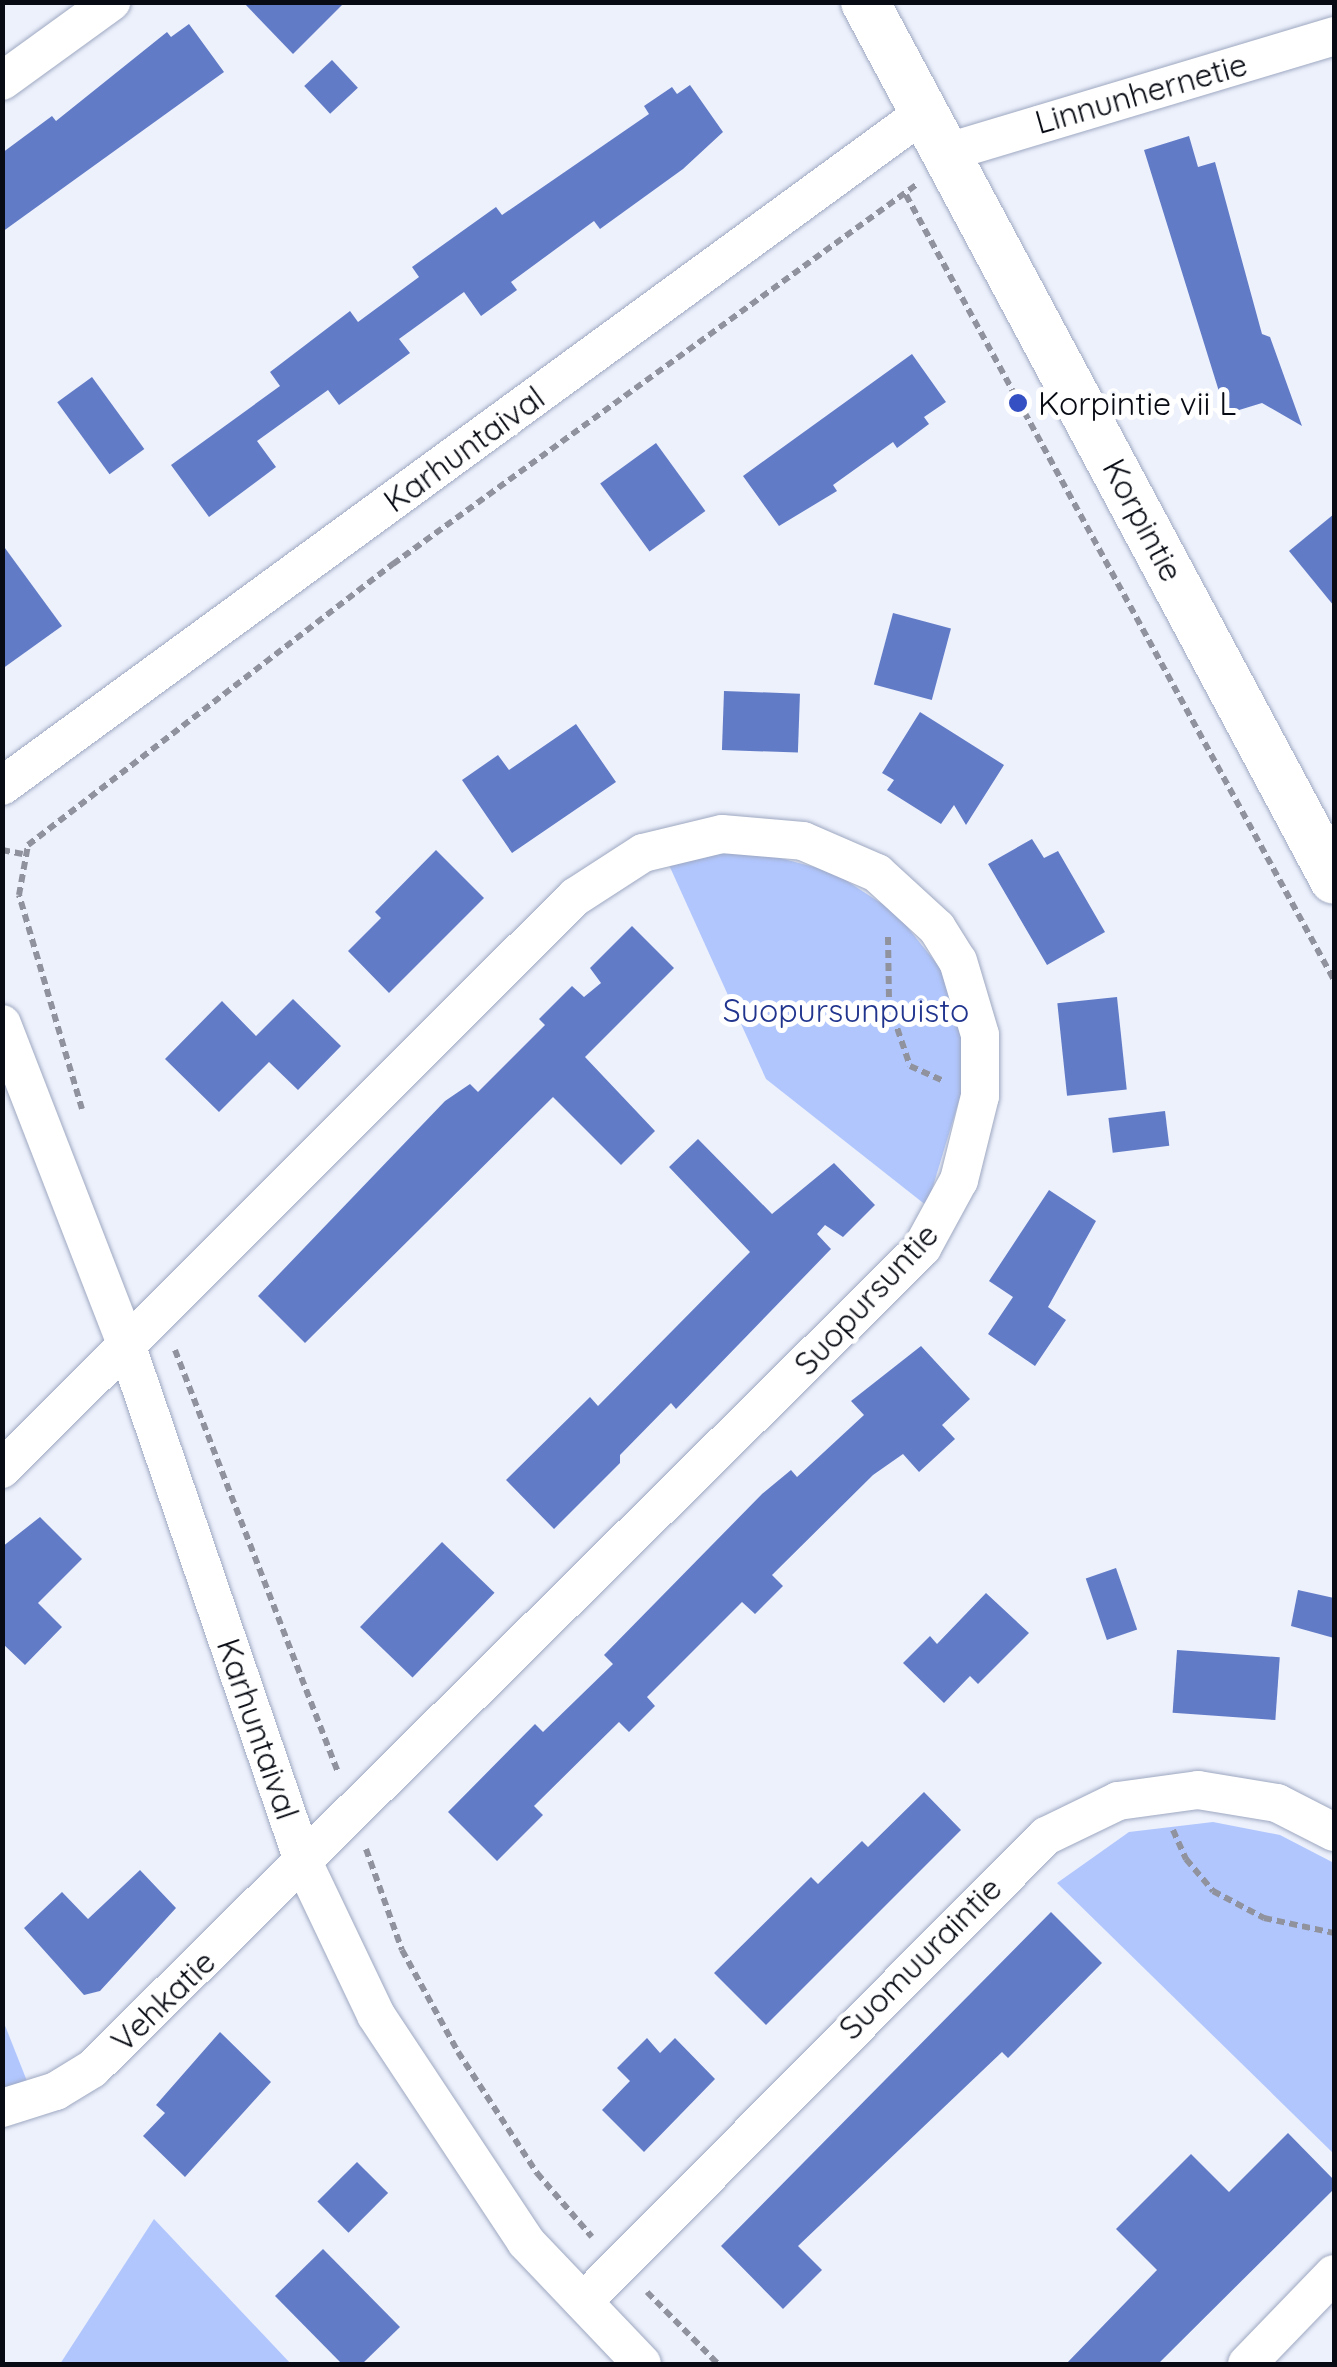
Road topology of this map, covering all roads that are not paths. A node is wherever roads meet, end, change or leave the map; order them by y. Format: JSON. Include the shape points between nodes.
{"nodes":[{"id":1,"x":110,"y":2,"type":"edge"},
{"id":2,"x":865,"y":2,"type":"edge"},
{"id":3,"x":1334,"y":36,"type":"edge"},
{"id":4,"x":2,"y":81,"type":"edge"},
{"id":5,"x":925,"y":112,"type":"junction"},
{"id":6,"x":948,"y":152,"type":"junction"},
{"id":7,"x":2,"y":786,"type":"edge"},
{"id":8,"x":1334,"y":880,"type":"edge"},
{"id":9,"x":2,"y":1024,"type":"edge"},
{"id":10,"x":126,"y":1344,"type":"junction"},
{"id":11,"x":2,"y":1468,"type":"edge"},
{"id":12,"x":1334,"y":1832,"type":"edge"},
{"id":13,"x":304,"y":1864,"type":"junction"},
{"id":14,"x":2,"y":2108,"type":"edge"},
{"id":15,"x":1334,"y":2274,"type":"edge"},
{"id":16,"x":583,"y":2302,"type":"junction"},
{"id":17,"x":642,"y":2364,"type":"edge"},
{"id":18,"x":1247,"y":2364,"type":"edge"}],
"edges":[{"from":1,"to":4,"type":"street"},
{"from":2,"to":5,"type":"street","name":"Korpintie"},
{"from":3,"to":6,"type":"street","name":"Linnunhernetie"},
{"from":5,"to":6,"type":"street","name":"Korpintie"},
{"from":5,"to":7,"type":"street","name":"Karhuntaival"},
{"from":6,"to":8,"type":"street","name":"Korpintie"},
{"from":9,"to":10,"type":"street","name":"Karhuntaival"},
{"from":10,"to":11,"type":"street"},
{"from":10,"to":13,"type":"street","name":"Karhuntaival"},
{"from":10,"to":13,"type":"street","name":"Suopursuntie","via":[[607,872],[682,841],[762,834],[841,854],[892,885],[937,928],[958,961],[980,1035],[980,1096],[959,1180],[922,1248]]},
{"from":12,"to":16,"type":"street","name":"Suomuuraintie","via":[[1277,1803],[1238,1794],[1158,1792],[1081,1816],[1015,1862]]},
{"from":13,"to":14,"type":"street","name":"Vehkatie","via":[[92,2070],[56,2091]]},
{"from":13,"to":16,"type":"street","name":"Karhuntaival","via":[[376,2015],[434,2110],[526,2242]]},
{"from":15,"to":18,"type":"street"},
{"from":16,"to":17,"type":"street","name":"Karhuntaival"}]}
